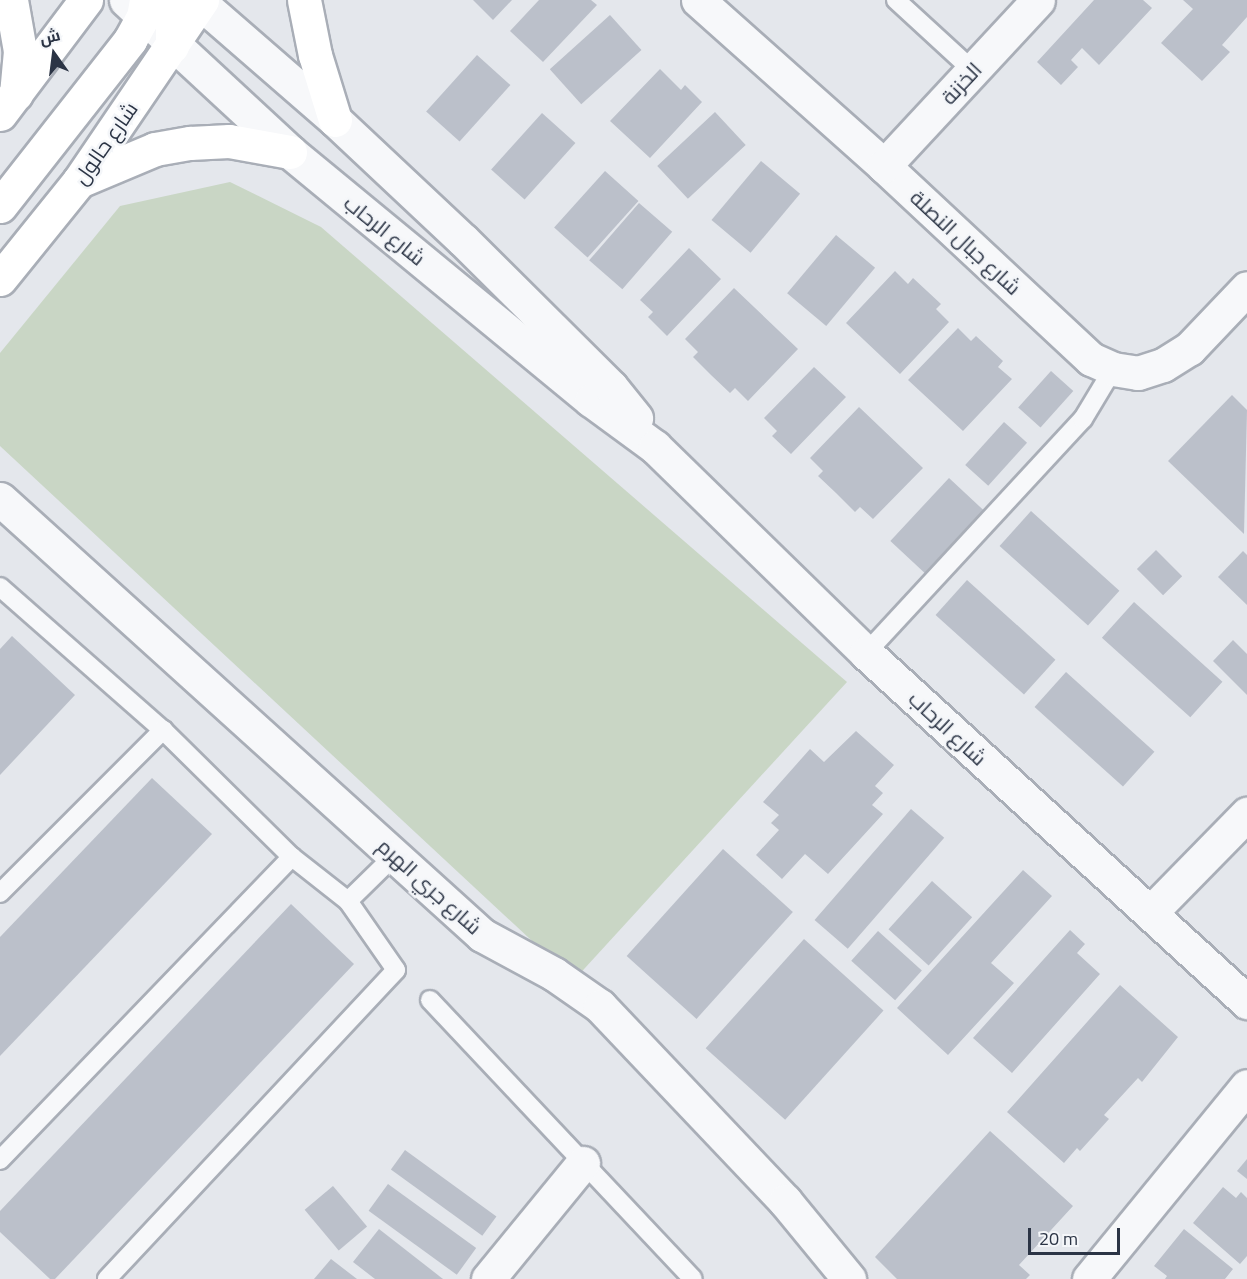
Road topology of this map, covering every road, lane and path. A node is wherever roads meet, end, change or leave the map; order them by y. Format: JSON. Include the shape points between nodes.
{"nodes":[{"id":1,"x":11,"y":0,"type":"edge"},
{"id":2,"x":86,"y":0,"type":"edge"},
{"id":3,"x":304,"y":0,"type":"edge"},
{"id":4,"x":698,"y":0,"type":"edge"},
{"id":5,"x":896,"y":0,"type":"edge"},
{"id":6,"x":1038,"y":0,"type":"edge"},
{"id":7,"x":193,"y":1,"type":"edge"},
{"id":8,"x":138,"y":6,"type":"edge"},
{"id":9,"x":172,"y":46,"type":"junction"},
{"id":10,"x":972,"y":70,"type":"junction"},
{"id":11,"x":8,"y":104,"type":"edge"},
{"id":12,"x":334,"y":120,"type":"junction"},
{"id":13,"x":290,"y":152,"type":"junction"},
{"id":14,"x":884,"y":166,"type":"junction"},
{"id":15,"x":79,"y":181,"type":"junction"},
{"id":16,"x":0,"y":206,"type":"edge"},
{"id":17,"x":0,"y":279,"type":"edge"},
{"id":18,"x":1247,"y":288,"type":"edge"},
{"id":19,"x":1113,"y":369,"type":"junction"},
{"id":20,"x":655,"y":447,"type":"junction"},
{"id":21,"x":0,"y":499,"type":"edge"},
{"id":22,"x":1,"y":589,"type":"edge"},
{"id":23,"x":866,"y":652,"type":"junction"},
{"id":24,"x":163,"y":730,"type":"junction"},
{"id":25,"x":1247,"y":814,"type":"edge"},
{"id":26,"x":396,"y":854,"type":"junction"},
{"id":27,"x":292,"y":857,"type":"junction"},
{"id":28,"x":0,"y":893,"type":"edge"},
{"id":29,"x":348,"y":901,"type":"junction"},
{"id":30,"x":1150,"y":913,"type":"junction"},
{"id":31,"x":430,"y":1000,"type":"dead end"},
{"id":32,"x":1247,"y":1002,"type":"edge"},
{"id":33,"x":1247,"y":1086,"type":"edge"},
{"id":34,"x":0,"y":1160,"type":"edge"},
{"id":35,"x":584,"y":1163,"type":"junction"},
{"id":36,"x":107,"y":1279,"type":"edge"},
{"id":37,"x":488,"y":1279,"type":"edge"},
{"id":38,"x":693,"y":1279,"type":"edge"},
{"id":39,"x":849,"y":1279,"type":"edge"},
{"id":40,"x":1089,"y":1279,"type":"edge"}],
"edges":[{"from":1,"to":11,"type":"main road","via":[[20,51]]},
{"from":2,"to":11,"type":"main road"},
{"from":3,"to":12,"type":"main road"},
{"from":4,"to":14,"type":"street","name":"شارع جبال النصلة"},
{"from":5,"to":10,"type":"lane"},
{"from":6,"to":10,"type":"street","name":"الخزنة"},
{"from":7,"to":9,"type":"main road","name":"شارع حالول"},
{"from":7,"to":12,"type":"street","name":"شارع الرحاب"},
{"from":8,"to":9,"type":"street","name":"شارع الرحاب"},
{"from":8,"to":16,"type":"main road","via":[[99,83]]},
{"from":9,"to":13,"type":"street","name":"شارع الرحاب"},
{"from":9,"to":15,"type":"main road","name":"شارع حالول"},
{"from":10,"to":14,"type":"street","name":"الخزنة"},
{"from":12,"to":20,"type":"street","name":"شارع الرحاب","via":[[611,387]]},
{"from":13,"to":15,"type":"main road","via":[[229,141],[190,143],[155,149]]},
{"from":13,"to":20,"type":"street","name":"شارع الرحاب","via":[[604,411]]},
{"from":14,"to":19,"type":"street","name":"شارع جبال النصلة","via":[[1091,359]]},
{"from":15,"to":17,"type":"main road","name":"شارع حالول"},
{"from":18,"to":19,"type":"street","name":"شارع جبال النصلة","via":[[1190,349],[1138,373]]},
{"from":19,"to":23,"type":"lane","via":[[1083,419]]},
{"from":20,"to":23,"type":"street","name":"شارع الرحاب"},
{"from":21,"to":26,"type":"street","name":"شارع جري الهرم"},
{"from":22,"to":24,"type":"lane"},
{"from":23,"to":30,"type":"street","name":"شارع الرحاب"},
{"from":24,"to":27,"type":"lane"},
{"from":24,"to":28,"type":"lane"},
{"from":25,"to":30,"type":"street"},
{"from":26,"to":29,"type":"lane"},
{"from":26,"to":39,"type":"street","name":"شارع جري الهرم","via":[[482,935],[554,974],[600,1006],[785,1201]]},
{"from":27,"to":29,"type":"lane"},
{"from":27,"to":34,"type":"lane"},
{"from":29,"to":36,"type":"lane","via":[[396,970]]},
{"from":30,"to":32,"type":"street","name":"شارع الرحاب"},
{"from":31,"to":35,"type":"lane"},
{"from":33,"to":40,"type":"street"},
{"from":35,"to":37,"type":"street"},
{"from":35,"to":38,"type":"lane"}]}
